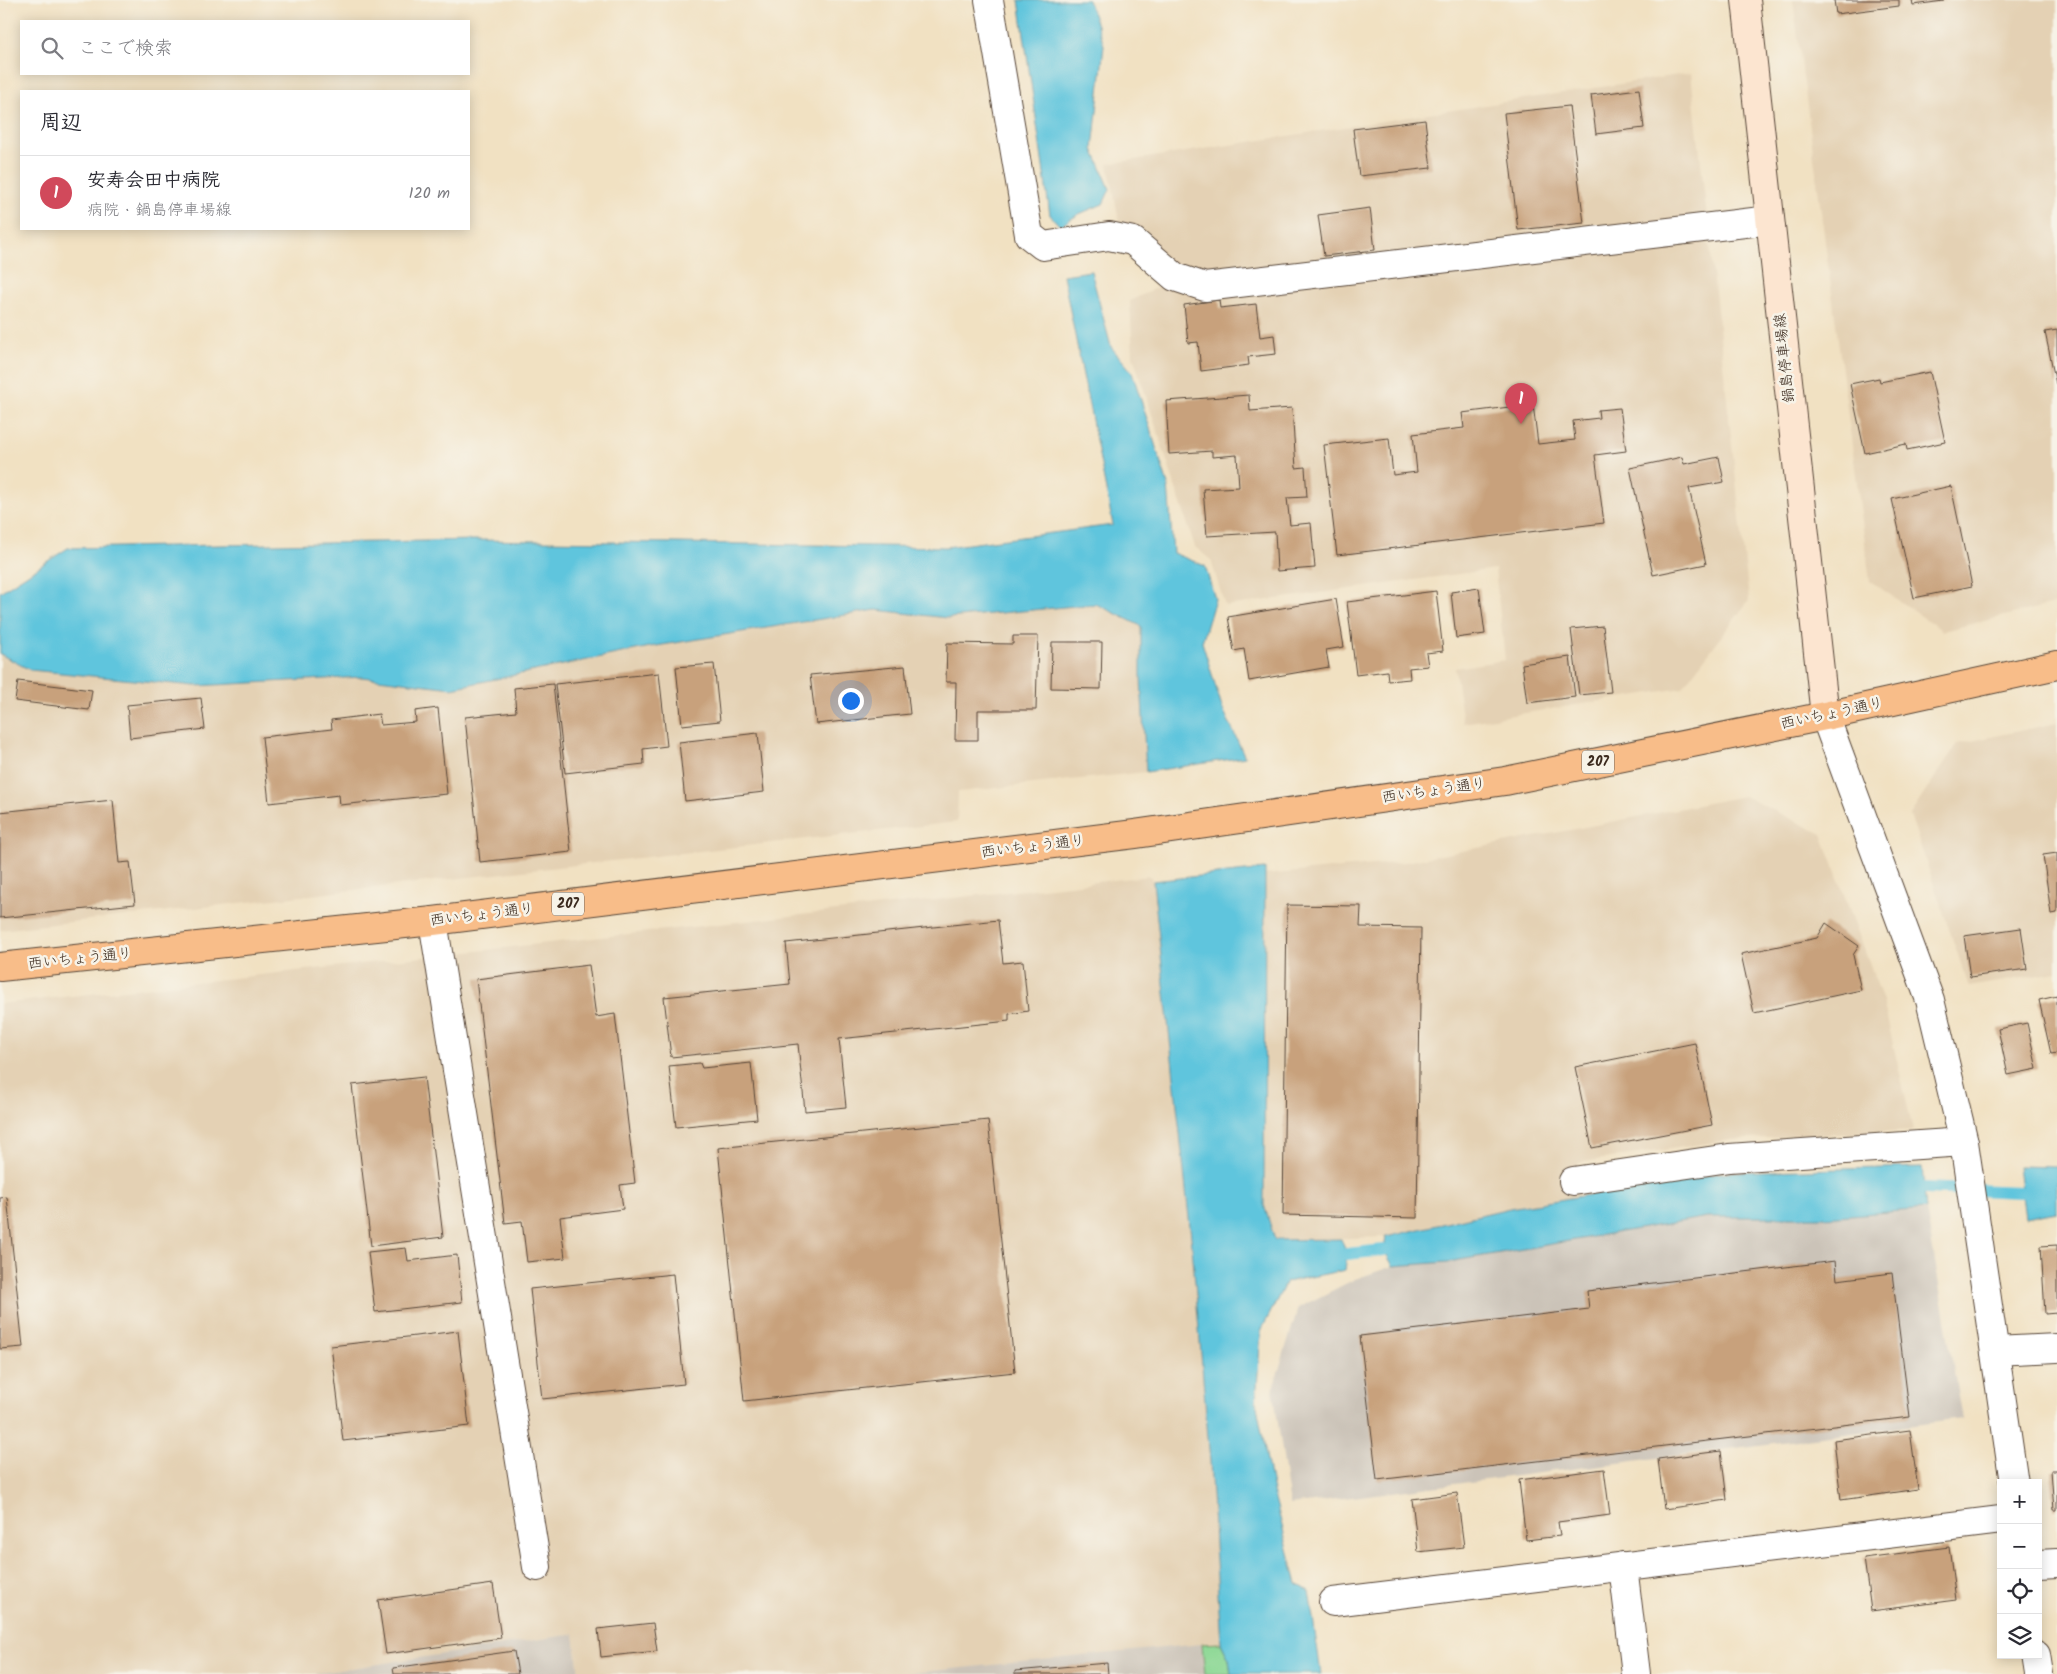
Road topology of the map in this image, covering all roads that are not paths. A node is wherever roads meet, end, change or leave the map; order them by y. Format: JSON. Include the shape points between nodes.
{"nodes":[{"id":1,"x":989,"y":0,"type":"edge"},
{"id":2,"x":1746,"y":0,"type":"edge"},
{"id":3,"x":1770,"y":220,"type":"junction"},
{"id":4,"x":2057,"y":665,"type":"edge"},
{"id":5,"x":1825,"y":716,"type":"junction"},
{"id":6,"x":433,"y":921,"type":"junction"},
{"id":7,"x":0,"y":967,"type":"edge"},
{"id":8,"x":1964,"y":1142,"type":"junction"},
{"id":9,"x":1573,"y":1181,"type":"dead end"},
{"id":10,"x":2057,"y":1348,"type":"edge"},
{"id":11,"x":1996,"y":1351,"type":"junction"},
{"id":12,"x":2013,"y":1479,"type":"edge"},
{"id":13,"x":1997,"y":1520,"type":"edge"},
{"id":14,"x":2057,"y":1563,"type":"edge"},
{"id":15,"x":2042,"y":1564,"type":"edge"},
{"id":16,"x":1623,"y":1566,"type":"junction"},
{"id":17,"x":537,"y":1567,"type":"dead end"},
{"id":18,"x":1333,"y":1602,"type":"dead end"},
{"id":19,"x":2037,"y":1659,"type":"edge"},
{"id":20,"x":1636,"y":1674,"type":"edge"},
{"id":21,"x":2039,"y":1674,"type":"edge"}],
"edges":[{"from":1,"to":3,"type":"street","via":[[1029,235],[1043,246],[1109,236],[1132,240],[1174,277],[1205,287]]},
{"from":2,"to":3,"type":"main road","name":"鍋島停車場線"},
{"from":3,"to":5,"type":"main road","name":"鍋島停車場線"},
{"from":4,"to":5,"type":"highway","name":"西いちょう通り","number":"207"},
{"from":5,"to":6,"type":"highway","name":"西いちょう通り","number":"207","via":[[1505,781],[1135,834]]},
{"from":5,"to":8,"type":"street","via":[[1930,1000]]},
{"from":6,"to":7,"type":"highway","name":"西いちょう通り","number":"207"},
{"from":6,"to":17,"type":"street"},
{"from":8,"to":9,"type":"street","via":[[1729,1158]]},
{"from":8,"to":11,"type":"street"},
{"from":10,"to":11,"type":"street"},
{"from":11,"to":12,"type":"street"},
{"from":13,"to":16,"type":"street"},
{"from":14,"to":15,"type":"street"},
{"from":16,"to":18,"type":"street"},
{"from":16,"to":20,"type":"street"},
{"from":19,"to":21,"type":"street"}]}
